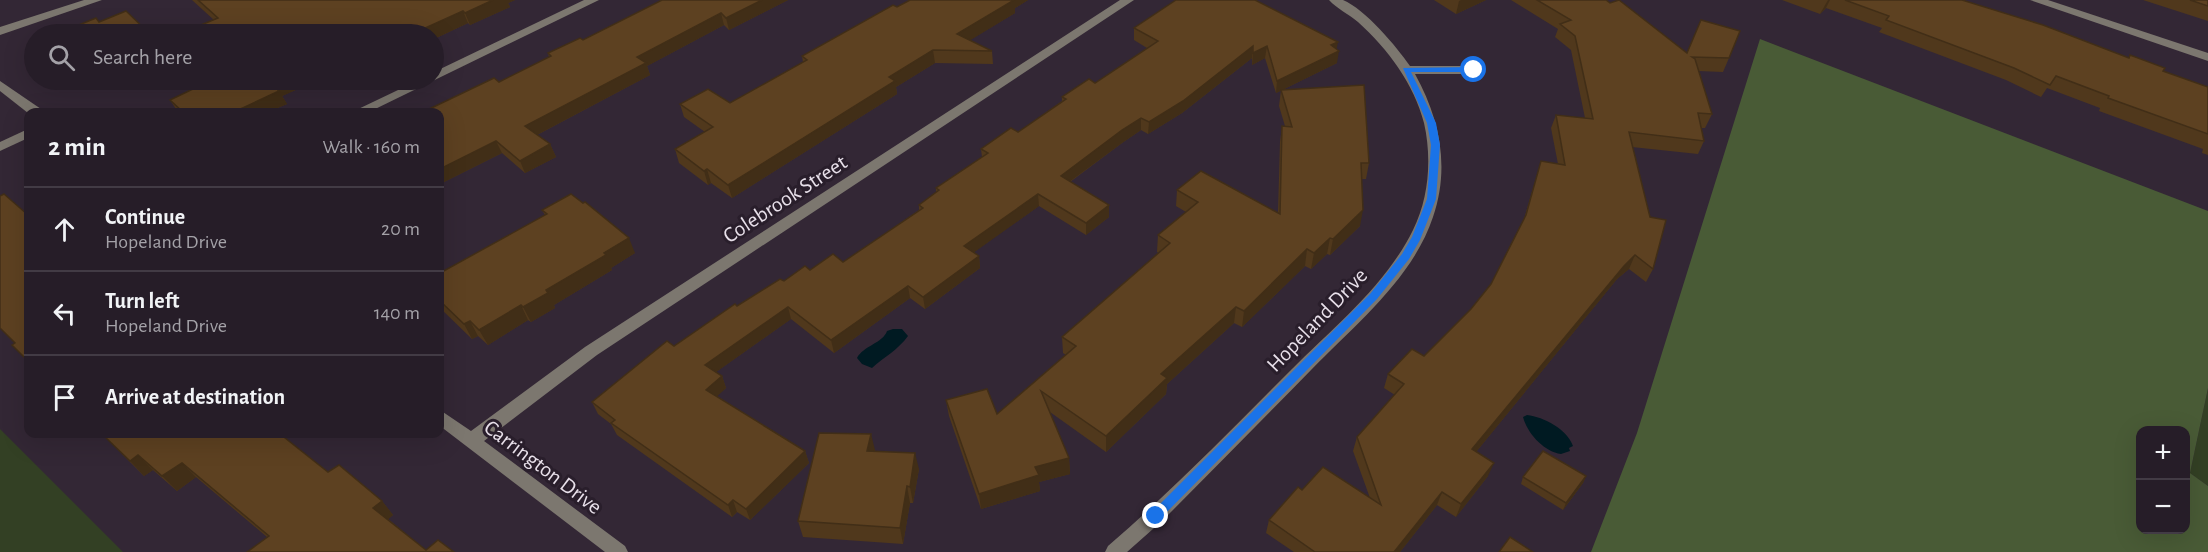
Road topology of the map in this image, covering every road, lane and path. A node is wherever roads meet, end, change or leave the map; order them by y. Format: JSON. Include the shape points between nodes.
{"nodes":[{"id":1,"x":96,"y":0,"type":"edge"},
{"id":2,"x":593,"y":0,"type":"edge"},
{"id":3,"x":1128,"y":0,"type":"edge"},
{"id":4,"x":1335,"y":0,"type":"edge"},
{"id":5,"x":2036,"y":0,"type":"edge"},
{"id":6,"x":0,"y":31,"type":"edge"},
{"id":7,"x":2208,"y":57,"type":"edge"},
{"id":8,"x":1406,"y":70,"type":"junction"},
{"id":9,"x":1474,"y":70,"type":"dead end"},
{"id":10,"x":444,"y":72,"type":"edge"},
{"id":11,"x":0,"y":85,"type":"edge"},
{"id":12,"x":406,"y":90,"type":"edge"},
{"id":13,"x":31,"y":108,"type":"edge"},
{"id":14,"x":368,"y":108,"type":"edge"},
{"id":15,"x":24,"y":135,"type":"edge"},
{"id":16,"x":0,"y":147,"type":"edge"},
{"id":17,"x":444,"y":420,"type":"edge"},
{"id":18,"x":471,"y":441,"type":"junction"},
{"id":19,"x":620,"y":552,"type":"edge"},
{"id":20,"x":1114,"y":552,"type":"edge"}],
"edges":[{"from":1,"to":6,"type":"street"},
{"from":2,"to":10,"type":"street"},
{"from":3,"to":18,"type":"street","name":"Colebrook Street","via":[[591,351]]},
{"from":4,"to":8,"type":"street","name":"Hopeland Drive","via":[[1385,41]]},
{"from":5,"to":7,"type":"street"},
{"from":8,"to":9,"type":"street"},
{"from":8,"to":20,"type":"street","name":"Hopeland Drive","via":[[1431,123],[1436,155],[1432,199],[1406,256],[1374,296],[1156,516]]},
{"from":11,"to":13,"type":"street"},
{"from":12,"to":14,"type":"street"},
{"from":15,"to":16,"type":"street"},
{"from":17,"to":18,"type":"street","name":"Carrington Drive"},
{"from":18,"to":19,"type":"street","name":"Carrington Drive"}]}
